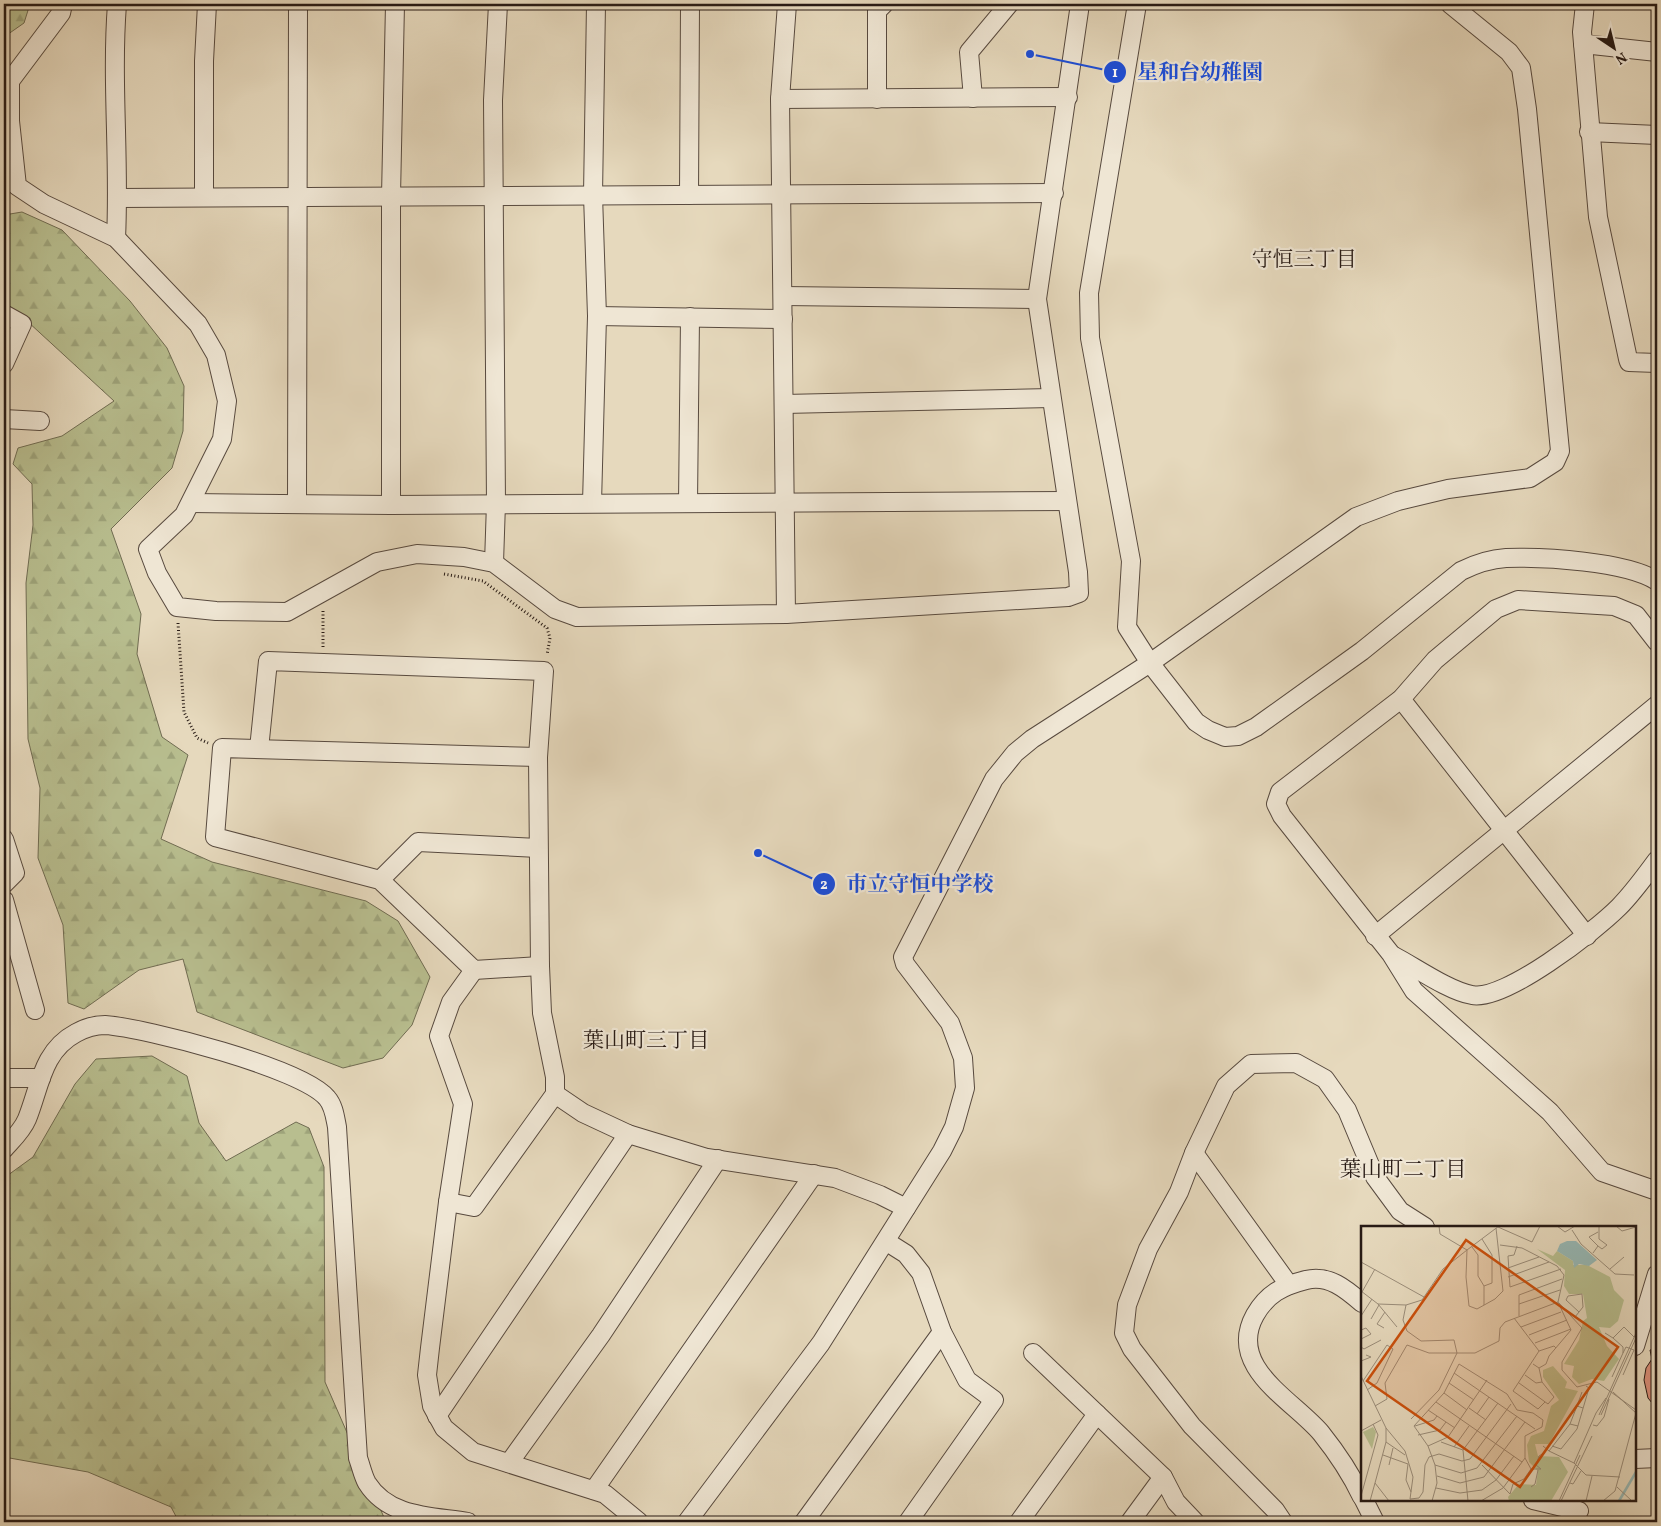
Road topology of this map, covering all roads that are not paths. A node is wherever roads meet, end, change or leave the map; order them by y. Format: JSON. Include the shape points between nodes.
{"nodes":[{"id":1,"x":63,"y":4,"type":"edge"},
{"id":2,"x":117,"y":4,"type":"edge"},
{"id":3,"x":207,"y":4,"type":"edge"},
{"id":4,"x":298,"y":4,"type":"edge"},
{"id":5,"x":395,"y":4,"type":"edge"},
{"id":6,"x":498,"y":4,"type":"edge"},
{"id":7,"x":596,"y":4,"type":"edge"},
{"id":8,"x":690,"y":4,"type":"edge"},
{"id":9,"x":787,"y":4,"type":"edge"},
{"id":10,"x":884,"y":4,"type":"edge"},
{"id":11,"x":1009,"y":4,"type":"edge"},
{"id":12,"x":1080,"y":4,"type":"edge"},
{"id":13,"x":1137,"y":4,"type":"edge"},
{"id":14,"x":1450,"y":4,"type":"edge"},
{"id":15,"x":1586,"y":4,"type":"edge"},
{"id":16,"x":1584,"y":44,"type":"junction"},
{"id":17,"x":1657,"y":52,"type":"edge"},
{"id":18,"x":1068,"y":97,"type":"junction"},
{"id":19,"x":973,"y":98,"type":"junction"},
{"id":20,"x":877,"y":99,"type":"junction"},
{"id":21,"x":780,"y":100,"type":"junction"},
{"id":22,"x":1589,"y":132,"type":"junction"},
{"id":23,"x":1657,"y":135,"type":"edge"},
{"id":24,"x":10,"y":188,"type":"edge"},
{"id":25,"x":1054,"y":193,"type":"junction"},
{"id":26,"x":781,"y":194,"type":"junction"},
{"id":27,"x":593,"y":195,"type":"junction"},
{"id":28,"x":690,"y":195,"type":"junction"},
{"id":29,"x":391,"y":196,"type":"junction"},
{"id":30,"x":493,"y":196,"type":"junction"},
{"id":31,"x":204,"y":197,"type":"junction"},
{"id":32,"x":297,"y":197,"type":"junction"},
{"id":33,"x":118,"y":198,"type":"junction"},
{"id":34,"x":116,"y":238,"type":"junction"},
{"id":35,"x":783,"y":296,"type":"junction"},
{"id":36,"x":1037,"y":299,"type":"junction"},
{"id":37,"x":4,"y":314,"type":"edge"},
{"id":38,"x":597,"y":316,"type":"junction"},
{"id":39,"x":690,"y":317,"type":"junction"},
{"id":40,"x":783,"y":319,"type":"junction"},
{"id":41,"x":1657,"y":363,"type":"edge"},
{"id":42,"x":4,"y":364,"type":"edge"},
{"id":43,"x":1050,"y":398,"type":"junction"},
{"id":44,"x":784,"y":404,"type":"junction"},
{"id":45,"x":4,"y":419,"type":"edge"},
{"id":46,"x":40,"y":421,"type":"dead end"},
{"id":47,"x":1067,"y":502,"type":"junction"},
{"id":48,"x":191,"y":503,"type":"junction"},
{"id":49,"x":296,"y":503,"type":"junction"},
{"id":50,"x":496,"y":503,"type":"junction"},
{"id":51,"x":592,"y":503,"type":"junction"},
{"id":52,"x":688,"y":503,"type":"junction"},
{"id":53,"x":785,"y":503,"type":"junction"},
{"id":54,"x":391,"y":505,"type":"junction"},
{"id":55,"x":494,"y":563,"type":"junction"},
{"id":56,"x":1657,"y":581,"type":"edge"},
{"id":57,"x":786,"y":614,"type":"junction"},
{"id":58,"x":1657,"y":642,"type":"edge"},
{"id":59,"x":1150,"y":662,"type":"junction"},
{"id":60,"x":1401,"y":699,"type":"junction"},
{"id":61,"x":1657,"y":706,"type":"edge"},
{"id":62,"x":259,"y":749,"type":"junction"},
{"id":63,"x":538,"y":757,"type":"junction"},
{"id":64,"x":1503,"y":830,"type":"junction"},
{"id":65,"x":4,"y":839,"type":"edge"},
{"id":66,"x":538,"y":848,"type":"junction"},
{"id":67,"x":1657,"y":860,"type":"edge"},
{"id":68,"x":380,"y":880,"type":"junction"},
{"id":69,"x":4,"y":884,"type":"edge"},
{"id":70,"x":4,"y":900,"type":"edge"},
{"id":71,"x":1375,"y":936,"type":"junction"},
{"id":72,"x":1586,"y":936,"type":"junction"},
{"id":73,"x":1391,"y":954,"type":"junction"},
{"id":74,"x":540,"y":966,"type":"junction"},
{"id":75,"x":474,"y":970,"type":"junction"},
{"id":76,"x":35,"y":1010,"type":"dead end"},
{"id":77,"x":4,"y":1078,"type":"edge"},
{"id":78,"x":41,"y":1078,"type":"junction"},
{"id":79,"x":555,"y":1094,"type":"junction"},
{"id":80,"x":628,"y":1134,"type":"junction"},
{"id":81,"x":4,"y":1149,"type":"edge"},
{"id":82,"x":1194,"y":1152,"type":"junction"},
{"id":83,"x":718,"y":1159,"type":"junction"},
{"id":84,"x":814,"y":1174,"type":"junction"},
{"id":85,"x":1657,"y":1191,"type":"edge"},
{"id":86,"x":448,"y":1202,"type":"junction"},
{"id":87,"x":906,"y":1208,"type":"junction"},
{"id":88,"x":1424,"y":1226,"type":"edge"},
{"id":89,"x":887,"y":1242,"type":"junction"},
{"id":90,"x":1657,"y":1274,"type":"edge"},
{"id":91,"x":1289,"y":1285,"type":"junction"},
{"id":92,"x":1361,"y":1302,"type":"edge"},
{"id":93,"x":942,"y":1332,"type":"junction"},
{"id":94,"x":1636,"y":1343,"type":"edge"},
{"id":95,"x":1033,"y":1353,"type":"dead end"},
{"id":96,"x":1096,"y":1414,"type":"junction"},
{"id":97,"x":437,"y":1416,"type":"junction"},
{"id":98,"x":1657,"y":1458,"type":"edge"},
{"id":99,"x":1636,"y":1459,"type":"edge"},
{"id":100,"x":509,"y":1463,"type":"junction"},
{"id":101,"x":1163,"y":1477,"type":"junction"},
{"id":102,"x":594,"y":1490,"type":"junction"},
{"id":103,"x":1361,"y":1494,"type":"edge"},
{"id":104,"x":1364,"y":1501,"type":"edge"},
{"id":105,"x":1538,"y":1501,"type":"edge"},
{"id":106,"x":1580,"y":1511,"type":"edge"},
{"id":107,"x":468,"y":1522,"type":"edge"},
{"id":108,"x":639,"y":1522,"type":"edge"},
{"id":109,"x":688,"y":1522,"type":"edge"},
{"id":110,"x":804,"y":1522,"type":"edge"},
{"id":111,"x":908,"y":1522,"type":"edge"},
{"id":112,"x":1019,"y":1522,"type":"edge"},
{"id":113,"x":1130,"y":1522,"type":"edge"},
{"id":114,"x":1195,"y":1522,"type":"edge"},
{"id":115,"x":1283,"y":1522,"type":"edge"},
{"id":116,"x":1375,"y":1522,"type":"edge"}],
"edges":[{"from":1,"to":24,"type":"street","via":[[61,13],[10,81]]},
{"from":2,"to":33,"type":"street","via":[[114,50]]},
{"from":3,"to":31,"type":"street"},
{"from":4,"to":32,"type":"street"},
{"from":5,"to":29,"type":"street"},
{"from":6,"to":30,"type":"street"},
{"from":7,"to":27,"type":"street"},
{"from":8,"to":28,"type":"street"},
{"from":9,"to":21,"type":"street"},
{"from":10,"to":20,"type":"street","via":[[877,11]]},
{"from":11,"to":19,"type":"street","via":[[969,52]]},
{"from":12,"to":18,"type":"street"},
{"from":13,"to":59,"type":"street","via":[[1089,294],[1090,338],[1131,561],[1127,627]]},
{"from":14,"to":59,"type":"street","via":[[1509,52],[1521,68],[1560,451],[1555,462],[1530,478],[1448,489],[1398,501],[1356,517]]},
{"from":15,"to":16,"type":"street"},
{"from":16,"to":17,"type":"street"},
{"from":16,"to":22,"type":"street"},
{"from":18,"to":19,"type":"street"},
{"from":18,"to":25,"type":"street"},
{"from":19,"to":20,"type":"street"},
{"from":20,"to":21,"type":"street"},
{"from":21,"to":26,"type":"street"},
{"from":22,"to":23,"type":"street"},
{"from":22,"to":41,"type":"street","via":[[1598,218],[1628,359],[1637,364]]},
{"from":24,"to":34,"type":"street"},
{"from":25,"to":26,"type":"street"},
{"from":25,"to":36,"type":"street"},
{"from":26,"to":28,"type":"street"},
{"from":26,"to":35,"type":"street"},
{"from":27,"to":28,"type":"street"},
{"from":27,"to":30,"type":"street"},
{"from":27,"to":38,"type":"street"},
{"from":29,"to":30,"type":"street"},
{"from":29,"to":32,"type":"street"},
{"from":29,"to":54,"type":"street"},
{"from":30,"to":50,"type":"street"},
{"from":31,"to":32,"type":"street"},
{"from":31,"to":33,"type":"street"},
{"from":32,"to":49,"type":"street"},
{"from":33,"to":34,"type":"street"},
{"from":34,"to":48,"type":"street","via":[[198,324],[216,356],[226,401],[222,439]]},
{"from":35,"to":36,"type":"street"},
{"from":35,"to":40,"type":"street"},
{"from":36,"to":43,"type":"street"},
{"from":37,"to":42,"type":"street","via":[[22,324]]},
{"from":38,"to":39,"type":"street"},
{"from":38,"to":51,"type":"street"},
{"from":39,"to":40,"type":"street"},
{"from":39,"to":52,"type":"street"},
{"from":40,"to":44,"type":"street"},
{"from":43,"to":44,"type":"street"},
{"from":43,"to":47,"type":"street"},
{"from":44,"to":53,"type":"street"},
{"from":45,"to":46,"type":"street"},
{"from":47,"to":53,"type":"street"},
{"from":47,"to":57,"type":"street","via":[[1080,588],[1074,596]]},
{"from":48,"to":49,"type":"street"},
{"from":48,"to":55,"type":"street","via":[[184,515],[148,549],[176,607],[216,612],[287,612],[377,562],[417,554]]},
{"from":49,"to":54,"type":"street"},
{"from":50,"to":51,"type":"street"},
{"from":50,"to":54,"type":"street"},
{"from":50,"to":55,"type":"street"},
{"from":51,"to":52,"type":"street"},
{"from":52,"to":53,"type":"street"},
{"from":53,"to":57,"type":"street"},
{"from":55,"to":57,"type":"street","via":[[554,608],[577,617]]},
{"from":56,"to":59,"type":"street","via":[[1623,568],[1563,561],[1504,558],[1476,564],[1462,571],[1362,651],[1256,727],[1238,736],[1225,737],[1196,722]]},
{"from":58,"to":60,"type":"street","via":[[1636,615],[1614,606],[1518,600],[1496,609],[1435,660]]},
{"from":59,"to":87,"type":"street","via":[[1015,753],[994,779],[906,949],[905,964],[950,1023],[963,1058],[965,1088],[954,1127]]},
{"from":60,"to":64,"type":"street"},
{"from":60,"to":71,"type":"street","via":[[1280,792],[1276,804]]},
{"from":61,"to":64,"type":"street"},
{"from":62,"to":63,"type":"street"},
{"from":62,"to":63,"type":"street","via":[[268,661],[544,671]]},
{"from":62,"to":68,"type":"street","via":[[222,748],[215,837]]},
{"from":63,"to":66,"type":"street"},
{"from":64,"to":71,"type":"street"},
{"from":64,"to":72,"type":"street"},
{"from":65,"to":69,"type":"street","via":[[16,873]]},
{"from":66,"to":68,"type":"street","via":[[418,842]]},
{"from":66,"to":74,"type":"street"},
{"from":67,"to":72,"type":"street","via":[[1619,906]]},
{"from":68,"to":75,"type":"street"},
{"from":70,"to":76,"type":"street"},
{"from":71,"to":73,"type":"street"},
{"from":72,"to":73,"type":"street","via":[[1507,989],[1473,996]]},
{"from":73,"to":85,"type":"street","via":[[1414,991],[1550,1112],[1602,1172]]},
{"from":74,"to":75,"type":"street"},
{"from":74,"to":79,"type":"street","via":[[542,1013]]},
{"from":75,"to":86,"type":"street","via":[[451,1002],[439,1036],[463,1104]]},
{"from":77,"to":78,"type":"street"},
{"from":78,"to":81,"type":"street","via":[[27,1120]]},
{"from":78,"to":107,"type":"street","via":[[48,1056],[61,1043],[89,1027],[103,1025],[133,1028],[211,1048],[297,1078],[327,1098],[337,1127],[358,1458],[366,1482],[381,1501],[402,1512]]},
{"from":79,"to":80,"type":"street","via":[[583,1113]]},
{"from":79,"to":86,"type":"street","via":[[474,1207]]},
{"from":80,"to":83,"type":"street"},
{"from":80,"to":97,"type":"street"},
{"from":82,"to":88,"type":"street","via":[[1226,1086],[1251,1064],[1296,1063],[1324,1079],[1347,1110],[1375,1177],[1400,1211]]},
{"from":82,"to":91,"type":"street"},
{"from":82,"to":115,"type":"street","via":[[1180,1192],[1148,1249],[1127,1305],[1124,1333],[1132,1349],[1192,1426]]},
{"from":83,"to":84,"type":"street"},
{"from":83,"to":100,"type":"street","via":[[601,1335]]},
{"from":84,"to":87,"type":"street","via":[[849,1182]]},
{"from":84,"to":102,"type":"street"},
{"from":86,"to":97,"type":"street","via":[[428,1375],[432,1406]]},
{"from":87,"to":89,"type":"street"},
{"from":89,"to":93,"type":"street","via":[[906,1254],[921,1273]]},
{"from":89,"to":109,"type":"street","via":[[821,1343]]},
{"from":90,"to":94,"type":"street"},
{"from":91,"to":92,"type":"street","via":[[1317,1277],[1346,1288]]},
{"from":91,"to":103,"type":"street","via":[[1263,1300],[1249,1326],[1248,1351],[1265,1381],[1320,1432]]},
{"from":93,"to":110,"type":"street"},
{"from":93,"to":111,"type":"street","via":[[967,1380],[994,1400]]},
{"from":95,"to":96,"type":"street"},
{"from":96,"to":101,"type":"street"},
{"from":96,"to":112,"type":"street"},
{"from":97,"to":100,"type":"street","via":[[444,1428],[473,1452]]},
{"from":98,"to":99,"type":"street"},
{"from":100,"to":102,"type":"street"},
{"from":101,"to":113,"type":"street"},
{"from":101,"to":114,"type":"street","via":[[1176,1502]]},
{"from":102,"to":108,"type":"street","via":[[605,1494]]},
{"from":104,"to":116,"type":"street"},
{"from":105,"to":106,"type":"street"}]}
